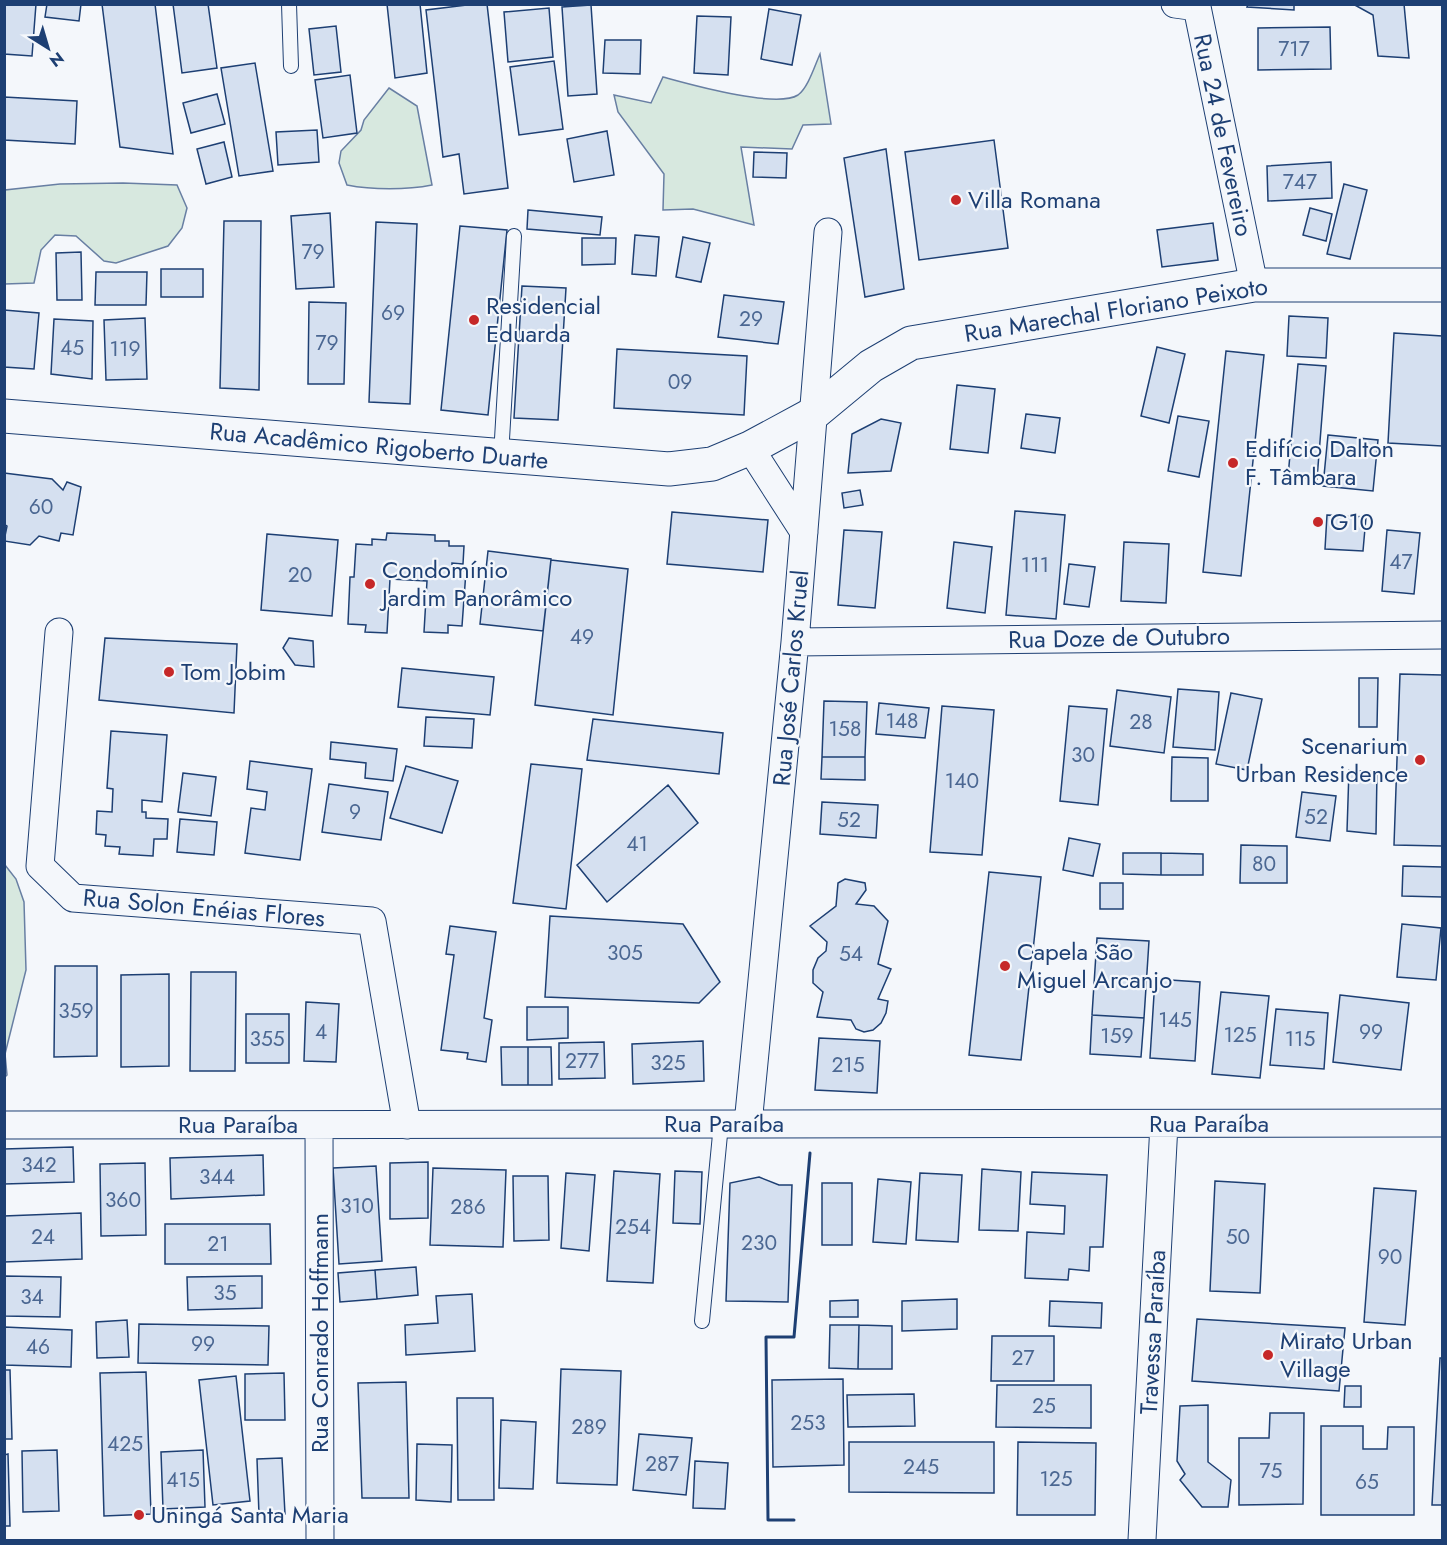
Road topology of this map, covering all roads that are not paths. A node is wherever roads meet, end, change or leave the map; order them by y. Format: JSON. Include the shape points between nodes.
{"nodes":[{"id":1,"x":289,"y":4,"type":"edge"},
{"id":2,"x":1175,"y":4,"type":"edge"},
{"id":3,"x":291,"y":66,"type":"dead end"},
{"id":4,"x":828,"y":232,"type":"dead end"},
{"id":5,"x":514,"y":236,"type":"dead end"},
{"id":6,"x":1254,"y":285,"type":"junction"},
{"id":7,"x":1443,"y":285,"type":"edge"},
{"id":8,"x":813,"y":414,"type":"junction"},
{"id":9,"x":4,"y":416,"type":"edge"},
{"id":10,"x":750,"y":448,"type":"junction"},
{"id":11,"x":501,"y":456,"type":"junction"},
{"id":12,"x":804,"y":532,"type":"junction"},
{"id":13,"x":59,"y":632,"type":"dead end"},
{"id":14,"x":1443,"y":635,"type":"edge"},
{"id":15,"x":795,"y":642,"type":"junction"},
{"id":16,"x":1443,"y":1123,"type":"edge"},
{"id":17,"x":721,"y":1124,"type":"junction"},
{"id":18,"x":748,"y":1124,"type":"junction"},
{"id":19,"x":1164,"y":1124,"type":"junction"},
{"id":20,"x":4,"y":1125,"type":"edge"},
{"id":21,"x":319,"y":1125,"type":"junction"},
{"id":22,"x":407,"y":1125,"type":"junction"},
{"id":23,"x":702,"y":1321,"type":"dead end"},
{"id":24,"x":320,"y":1540,"type":"edge"},
{"id":25,"x":1142,"y":1540,"type":"edge"}],
"edges":[{"from":1,"to":3,"type":"lane"},
{"from":2,"to":6,"type":"street","name":"Rua 24 de Fevereiro","via":[[1197,7]]},
{"from":4,"to":8,"type":"street","name":"Rua José Carlos Kruel"},
{"from":5,"to":11,"type":"lane"},
{"from":6,"to":7,"type":"street","name":"Rua Marechal Floriano Peixoto"},
{"from":6,"to":8,"type":"street","name":"Rua Marechal Floriano Peixoto","via":[[911,343],[871,366]]},
{"from":8,"to":10,"type":"street","name":"Rua Acadêmico Rigoberto Duarte"},
{"from":8,"to":12,"type":"street","name":"Rua José Carlos Kruel"},
{"from":9,"to":11,"type":"street","name":"Rua Acadêmico Rigoberto Duarte"},
{"from":10,"to":11,"type":"street","name":"Rua Acadêmico Rigoberto Duarte","via":[[712,464],[669,469]]},
{"from":10,"to":12,"type":"street"},
{"from":12,"to":15,"type":"street","name":"Rua José Carlos Kruel"},
{"from":13,"to":22,"type":"street","name":"Rua Solon Enéias Flores","via":[[40,866],[73,898],[372,921]]},
{"from":14,"to":15,"type":"street","name":"Rua Doze de Outubro"},
{"from":15,"to":18,"type":"street","name":"Rua José Carlos Kruel"},
{"from":16,"to":19,"type":"street","name":"Rua Paraíba"},
{"from":17,"to":18,"type":"street","name":"Rua Paraíba"},
{"from":17,"to":22,"type":"street","name":"Rua Paraíba"},
{"from":17,"to":23,"type":"lane"},
{"from":18,"to":19,"type":"street","name":"Rua Paraíba"},
{"from":19,"to":25,"type":"street","name":"Travessa Paraíba"},
{"from":20,"to":21,"type":"street","name":"Rua Paraíba"},
{"from":21,"to":22,"type":"street","name":"Rua Paraíba"},
{"from":21,"to":24,"type":"street","name":"Rua Conrado Hoffmann"}]}
